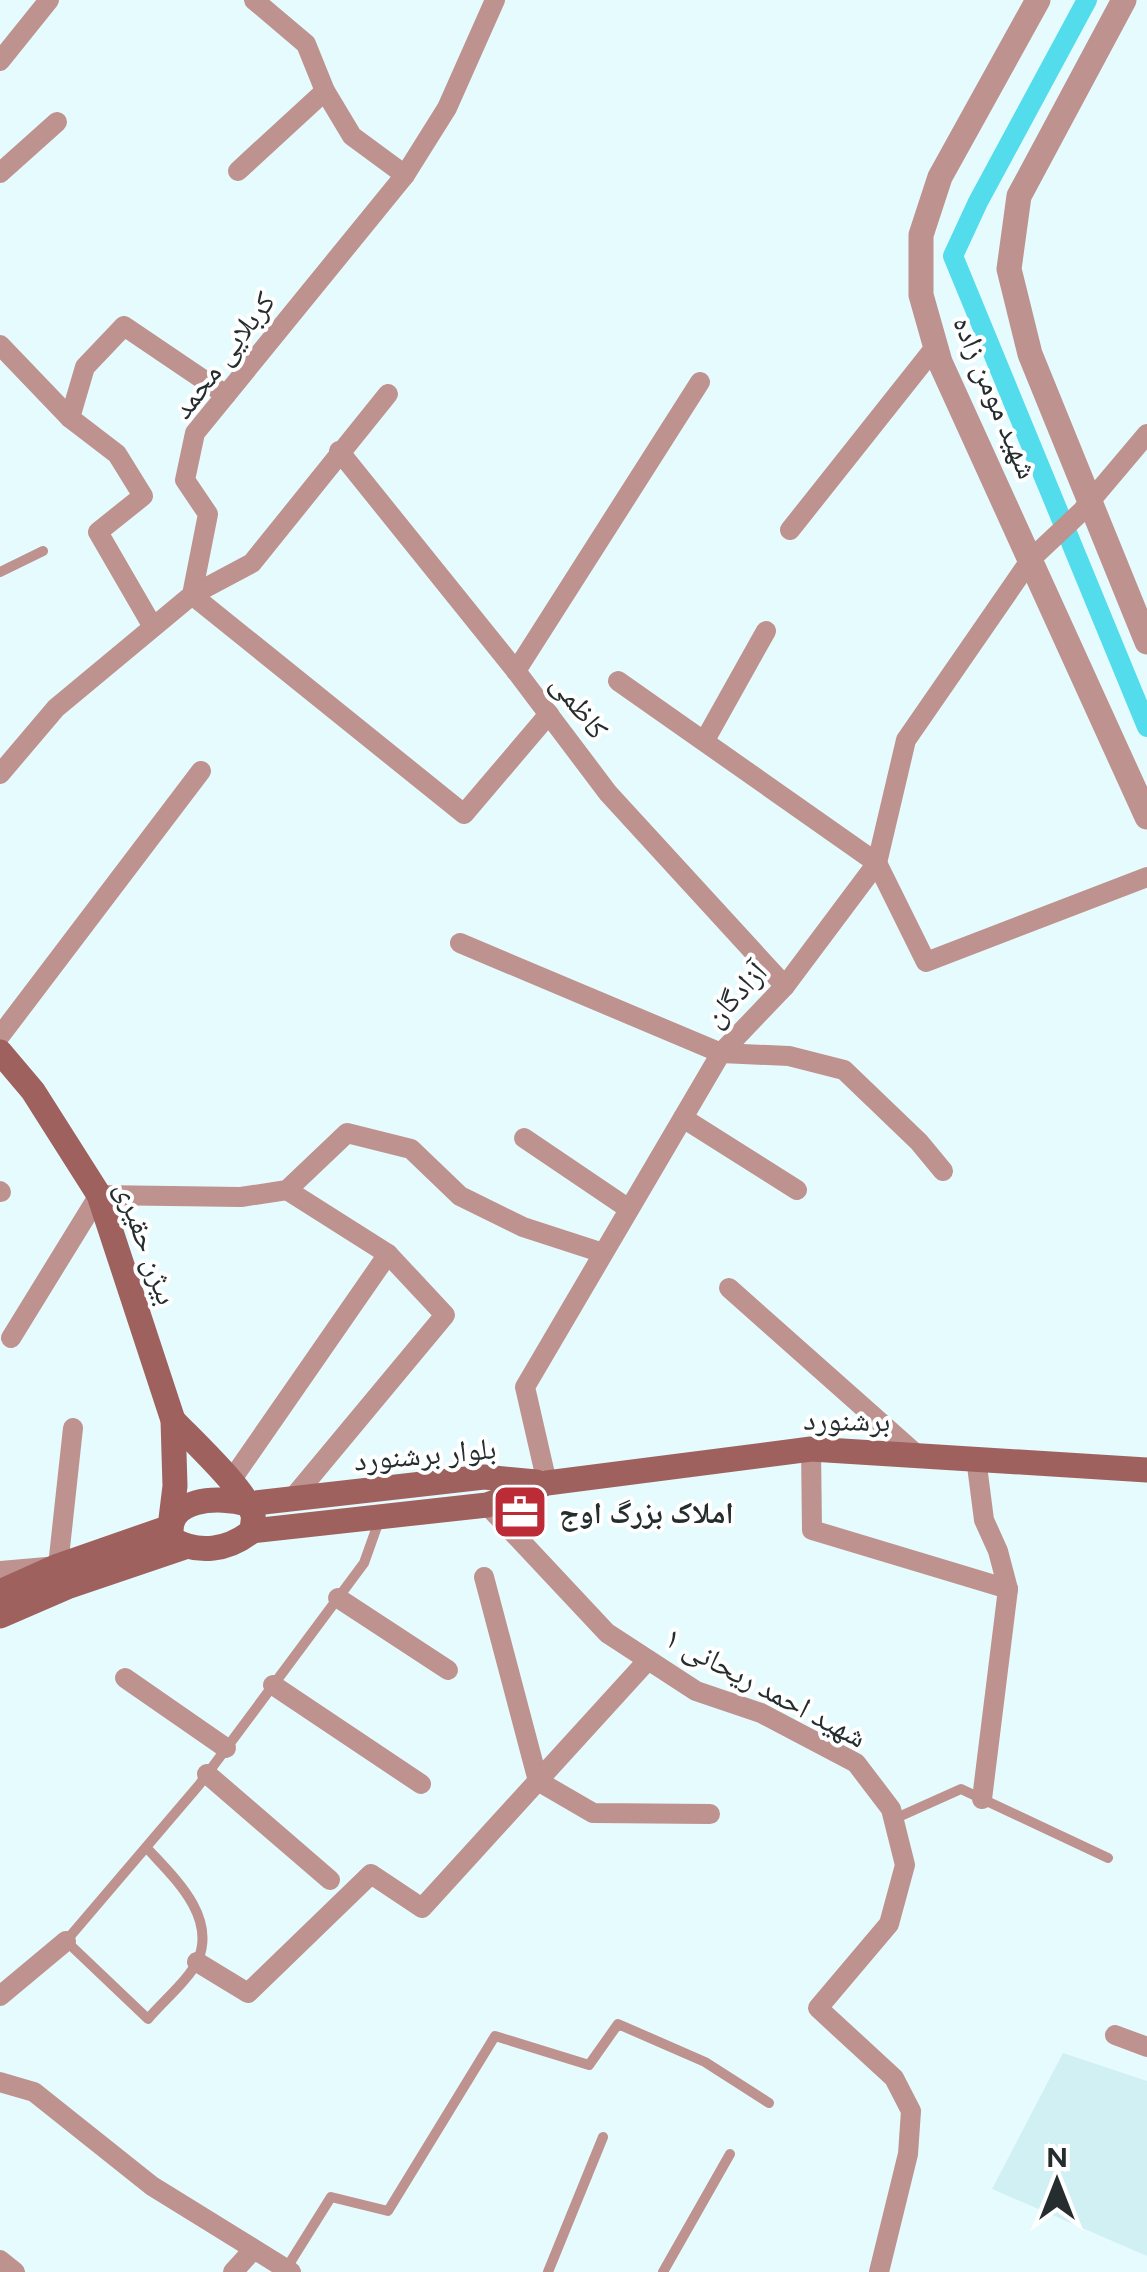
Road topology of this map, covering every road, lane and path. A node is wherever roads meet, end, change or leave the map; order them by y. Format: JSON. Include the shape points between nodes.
{"nodes":[{"id":1,"x":49,"y":0,"type":"edge"},
{"id":2,"x":254,"y":0,"type":"edge"},
{"id":3,"x":495,"y":0,"type":"edge"},
{"id":4,"x":1038,"y":0,"type":"edge"},
{"id":5,"x":1124,"y":0,"type":"edge"},
{"id":6,"x":3,"y":51,"type":"edge"},
{"id":7,"x":326,"y":91,"type":"junction"},
{"id":8,"x":57,"y":122,"type":"dead end"},
{"id":9,"x":238,"y":171,"type":"dead end"},
{"id":10,"x":0,"y":174,"type":"edge"},
{"id":11,"x":405,"y":176,"type":"junction"},
{"id":12,"x":0,"y":345,"type":"edge"},
{"id":13,"x":936,"y":346,"type":"junction"},
{"id":14,"x":700,"y":382,"type":"dead end"},
{"id":15,"x":388,"y":394,"type":"dead end"},
{"id":16,"x":226,"y":395,"type":"junction"},
{"id":17,"x":70,"y":418,"type":"junction"},
{"id":18,"x":1147,"y":434,"type":"edge"},
{"id":19,"x":339,"y":451,"type":"junction"},
{"id":20,"x":1088,"y":503,"type":"junction"},
{"id":21,"x":790,"y":530,"type":"dead end"},
{"id":22,"x":43,"y":550,"type":"dead end"},
{"id":23,"x":1040,"y":550,"type":"junction"},
{"id":24,"x":0,"y":572,"type":"edge"},
{"id":25,"x":192,"y":595,"type":"junction"},
{"id":26,"x":153,"y":627,"type":"junction"},
{"id":27,"x":766,"y":631,"type":"dead end"},
{"id":28,"x":1147,"y":642,"type":"edge"},
{"id":29,"x":516,"y":671,"type":"junction"},
{"id":30,"x":618,"y":681,"type":"dead end"},
{"id":31,"x":549,"y":714,"type":"junction"},
{"id":32,"x":705,"y":740,"type":"junction"},
{"id":33,"x":201,"y":771,"type":"dead end"},
{"id":34,"x":0,"y":774,"type":"edge"},
{"id":35,"x":1147,"y":817,"type":"edge"},
{"id":36,"x":877,"y":863,"type":"junction"},
{"id":37,"x":1147,"y":877,"type":"edge"},
{"id":38,"x":460,"y":943,"type":"dead end"},
{"id":39,"x":785,"y":986,"type":"junction"},
{"id":40,"x":0,"y":1036,"type":"edge"},
{"id":41,"x":720,"y":1054,"type":"junction"},
{"id":42,"x":5,"y":1065,"type":"edge"},
{"id":43,"x":683,"y":1118,"type":"junction"},
{"id":44,"x":524,"y":1138,"type":"dead end"},
{"id":45,"x":944,"y":1171,"type":"dead end"},
{"id":46,"x":286,"y":1190,"type":"junction"},
{"id":47,"x":797,"y":1190,"type":"dead end"},
{"id":48,"x":99,"y":1196,"type":"junction"},
{"id":49,"x":629,"y":1209,"type":"junction"},
{"id":50,"x":603,"y":1253,"type":"junction"},
{"id":51,"x":388,"y":1254,"type":"junction"},
{"id":52,"x":730,"y":1288,"type":"dead end"},
{"id":53,"x":11,"y":1338,"type":"dead end"},
{"id":54,"x":174,"y":1420,"type":"junction"},
{"id":55,"x":74,"y":1428,"type":"dead end"},
{"id":56,"x":811,"y":1449,"type":"junction"},
{"id":57,"x":916,"y":1454,"type":"junction"},
{"id":58,"x":976,"y":1458,"type":"junction"},
{"id":59,"x":1147,"y":1470,"type":"edge"},
{"id":60,"x":230,"y":1482,"type":"junction"},
{"id":61,"x":547,"y":1483,"type":"junction"},
{"id":62,"x":292,"y":1499,"type":"junction"},
{"id":63,"x":247,"y":1504,"type":"junction"},
{"id":64,"x":487,"y":1505,"type":"junction"},
{"id":65,"x":380,"y":1516,"type":"junction"},
{"id":66,"x":252,"y":1531,"type":"junction"},
{"id":67,"x":177,"y":1537,"type":"junction"},
{"id":68,"x":58,"y":1566,"type":"junction"},
{"id":69,"x":0,"y":1571,"type":"edge"},
{"id":70,"x":484,"y":1577,"type":"dead end"},
{"id":71,"x":1008,"y":1589,"type":"junction"},
{"id":72,"x":0,"y":1592,"type":"edge"},
{"id":73,"x":338,"y":1598,"type":"junction"},
{"id":74,"x":0,"y":1616,"type":"edge"},
{"id":75,"x":648,"y":1660,"type":"junction"},
{"id":76,"x":448,"y":1670,"type":"dead end"},
{"id":77,"x":125,"y":1678,"type":"dead end"},
{"id":78,"x":274,"y":1685,"type":"junction"},
{"id":79,"x":226,"y":1748,"type":"junction"},
{"id":80,"x":207,"y":1774,"type":"junction"},
{"id":81,"x":538,"y":1781,"type":"junction"},
{"id":82,"x":421,"y":1784,"type":"dead end"},
{"id":83,"x":982,"y":1799,"type":"junction"},
{"id":84,"x":710,"y":1814,"type":"dead end"},
{"id":85,"x":894,"y":1820,"type":"junction"},
{"id":86,"x":146,"y":1847,"type":"junction"},
{"id":87,"x":1108,"y":1858,"type":"dead end"},
{"id":88,"x":330,"y":1880,"type":"dead end"},
{"id":89,"x":66,"y":1940,"type":"junction"},
{"id":90,"x":197,"y":1962,"type":"junction"},
{"id":91,"x":0,"y":1996,"type":"edge"},
{"id":92,"x":1115,"y":2035,"type":"dead end"},
{"id":93,"x":1147,"y":2046,"type":"edge"},
{"id":94,"x":0,"y":2082,"type":"edge"},
{"id":95,"x":769,"y":2104,"type":"dead end"},
{"id":96,"x":603,"y":2137,"type":"dead end"},
{"id":97,"x":730,"y":2154,"type":"dead end"},
{"id":98,"x":253,"y":2250,"type":"junction"},
{"id":99,"x":0,"y":2260,"type":"edge"},
{"id":100,"x":288,"y":2271,"type":"edge"},
{"id":101,"x":15,"y":2272,"type":"edge"},
{"id":102,"x":233,"y":2272,"type":"edge"},
{"id":103,"x":548,"y":2272,"type":"edge"},
{"id":104,"x":663,"y":2272,"type":"edge"},
{"id":105,"x":879,"y":2272,"type":"edge"}],
"edges":[{"from":1,"to":6,"type":"street"},
{"from":2,"to":7,"type":"street","via":[[306,44]]},
{"from":3,"to":11,"type":"street","name":"کربلایی محمد","via":[[447,108]]},
{"from":4,"to":13,"type":"street","name":"شهید مومن زاده","via":[[940,178],[921,235],[921,295]]},
{"from":5,"to":20,"type":"street","via":[[1019,196],[1009,268],[1030,354]]},
{"from":7,"to":9,"type":"street"},
{"from":7,"to":11,"type":"street","via":[[352,136]]},
{"from":8,"to":10,"type":"street"},
{"from":11,"to":16,"type":"street","name":"کربلایی محمد"},
{"from":12,"to":17,"type":"street"},
{"from":13,"to":21,"type":"street"},
{"from":13,"to":23,"type":"street","name":"شهید مومن زاده"},
{"from":14,"to":29,"type":"street"},
{"from":15,"to":19,"type":"street"},
{"from":16,"to":17,"type":"street","via":[[124,326],[85,367]]},
{"from":16,"to":25,"type":"street","name":"کربلایی محمد","via":[[194,433],[185,480],[208,514]]},
{"from":17,"to":26,"type":"street","via":[[117,454],[143,496],[98,532]]},
{"from":18,"to":20,"type":"street","name":"آزادگان"},
{"from":19,"to":25,"type":"street","via":[[252,564]]},
{"from":19,"to":29,"type":"street","name":"کاظمی"},
{"from":20,"to":23,"type":"street","name":"آزادگان"},
{"from":20,"to":28,"type":"street"},
{"from":22,"to":24,"type":"lane"},
{"from":23,"to":35,"type":"street","name":"شهید مومن زاده"},
{"from":23,"to":36,"type":"street","name":"آزادگان","via":[[906,740]]},
{"from":25,"to":26,"type":"street"},
{"from":25,"to":31,"type":"street","via":[[464,814]]},
{"from":26,"to":34,"type":"street","via":[[56,708]]},
{"from":27,"to":32,"type":"street"},
{"from":29,"to":31,"type":"street","name":"کاظمی"},
{"from":30,"to":32,"type":"street"},
{"from":31,"to":39,"type":"street","name":"کاظمی","via":[[608,793]]},
{"from":32,"to":36,"type":"street"},
{"from":33,"to":40,"type":"street"},
{"from":36,"to":37,"type":"street","via":[[926,962]]},
{"from":36,"to":39,"type":"street","name":"آزادگان"},
{"from":38,"to":41,"type":"street"},
{"from":39,"to":41,"type":"street","name":"آزادگان"},
{"from":41,"to":43,"type":"street","name":"آزادگان"},
{"from":41,"to":45,"type":"street","via":[[789,1056],[844,1070]]},
{"from":42,"to":48,"type":"main road","name":"بیژن حقیری","via":[[32,1091]]},
{"from":43,"to":47,"type":"street"},
{"from":43,"to":49,"type":"street","name":"آزادگان"},
{"from":44,"to":49,"type":"street"},
{"from":46,"to":48,"type":"street","via":[[241,1197]]},
{"from":46,"to":50,"type":"street","via":[[347,1133],[411,1150],[460,1196],[524,1227]]},
{"from":46,"to":51,"type":"street"},
{"from":48,"to":53,"type":"street"},
{"from":48,"to":54,"type":"main road","name":"بیژن حقیری"},
{"from":49,"to":50,"type":"street","name":"آزادگان"},
{"from":50,"to":61,"type":"street","name":"آزادگان","via":[[524,1386]]},
{"from":51,"to":60,"type":"street"},
{"from":51,"to":62,"type":"street","via":[[445,1315]]},
{"from":52,"to":57,"type":"street"},
{"from":54,"to":60,"type":"main road"},
{"from":54,"to":67,"type":"main road"},
{"from":55,"to":68,"type":"street"},
{"from":56,"to":57,"type":"main road","name":"برشنورد"},
{"from":56,"to":61,"type":"main road","name":"برشنورد"},
{"from":56,"to":71,"type":"street","via":[[812,1530]]},
{"from":57,"to":58,"type":"main road","name":"برشنورد"},
{"from":58,"to":59,"type":"main road","name":"برشنورد"},
{"from":58,"to":71,"type":"street","via":[[984,1520]]},
{"from":60,"to":63,"type":"main road"},
{"from":61,"to":62,"type":"main road","name":"بلوار برشنورد","via":[[484,1477]]},
{"from":61,"to":64,"type":"main road","name":"بلوار برشنورد"},
{"from":62,"to":63,"type":"main road","name":"بلوار برشنورد"},
{"from":63,"to":66,"type":"main road"},
{"from":63,"to":67,"type":"main road","name":"بلوار برشنورد","via":[[228,1498],[187,1506],[174,1516]]},
{"from":64,"to":65,"type":"main road","name":"بلوار برشنورد"},
{"from":64,"to":75,"type":"street","name":"شهید احمد ریحانی ۱","via":[[607,1633]]},
{"from":65,"to":66,"type":"main road","name":"بلوار برشنورد"},
{"from":65,"to":73,"type":"lane","via":[[364,1563]]},
{"from":66,"to":67,"type":"main road","name":"بلوار برشنورد","via":[[223,1547]]},
{"from":67,"to":68,"type":"main road"},
{"from":67,"to":74,"type":"main road"},
{"from":68,"to":69,"type":"street"},
{"from":68,"to":72,"type":"main road"},
{"from":70,"to":81,"type":"street"},
{"from":71,"to":83,"type":"street"},
{"from":73,"to":76,"type":"street"},
{"from":73,"to":78,"type":"lane"},
{"from":75,"to":81,"type":"street"},
{"from":75,"to":85,"type":"street","name":"شهید احمد ریحانی ۱","via":[[696,1691],[761,1714],[856,1763]]},
{"from":77,"to":79,"type":"street"},
{"from":78,"to":79,"type":"lane"},
{"from":78,"to":82,"type":"street"},
{"from":79,"to":80,"type":"lane"},
{"from":80,"to":86,"type":"lane"},
{"from":80,"to":88,"type":"street"},
{"from":81,"to":84,"type":"street","via":[[593,1812]]},
{"from":81,"to":90,"type":"street","via":[[422,1908],[371,1874],[248,1993]]},
{"from":83,"to":85,"type":"lane","via":[[961,1789]]},
{"from":83,"to":87,"type":"lane"},
{"from":85,"to":105,"type":"street","name":"شهید احمد ریحانی ۱","via":[[905,1865],[889,1924],[818,2008],[894,2078],[911,2111],[908,2154]]},
{"from":86,"to":89,"type":"lane"},
{"from":86,"to":90,"type":"lane","via":[[194,1901],[202,1941]]},
{"from":89,"to":90,"type":"lane","via":[[148,2019]]},
{"from":89,"to":91,"type":"street"},
{"from":92,"to":93,"type":"street"},
{"from":94,"to":98,"type":"street","via":[[34,2092],[152,2186]]},
{"from":95,"to":100,"type":"lane","via":[[706,2062],[618,2024],[588,2066],[495,2036],[388,2211],[332,2197]]},
{"from":96,"to":103,"type":"lane"},
{"from":97,"to":104,"type":"lane"},
{"from":98,"to":100,"type":"street"},
{"from":98,"to":102,"type":"street"},
{"from":99,"to":101,"type":"street"}]}
